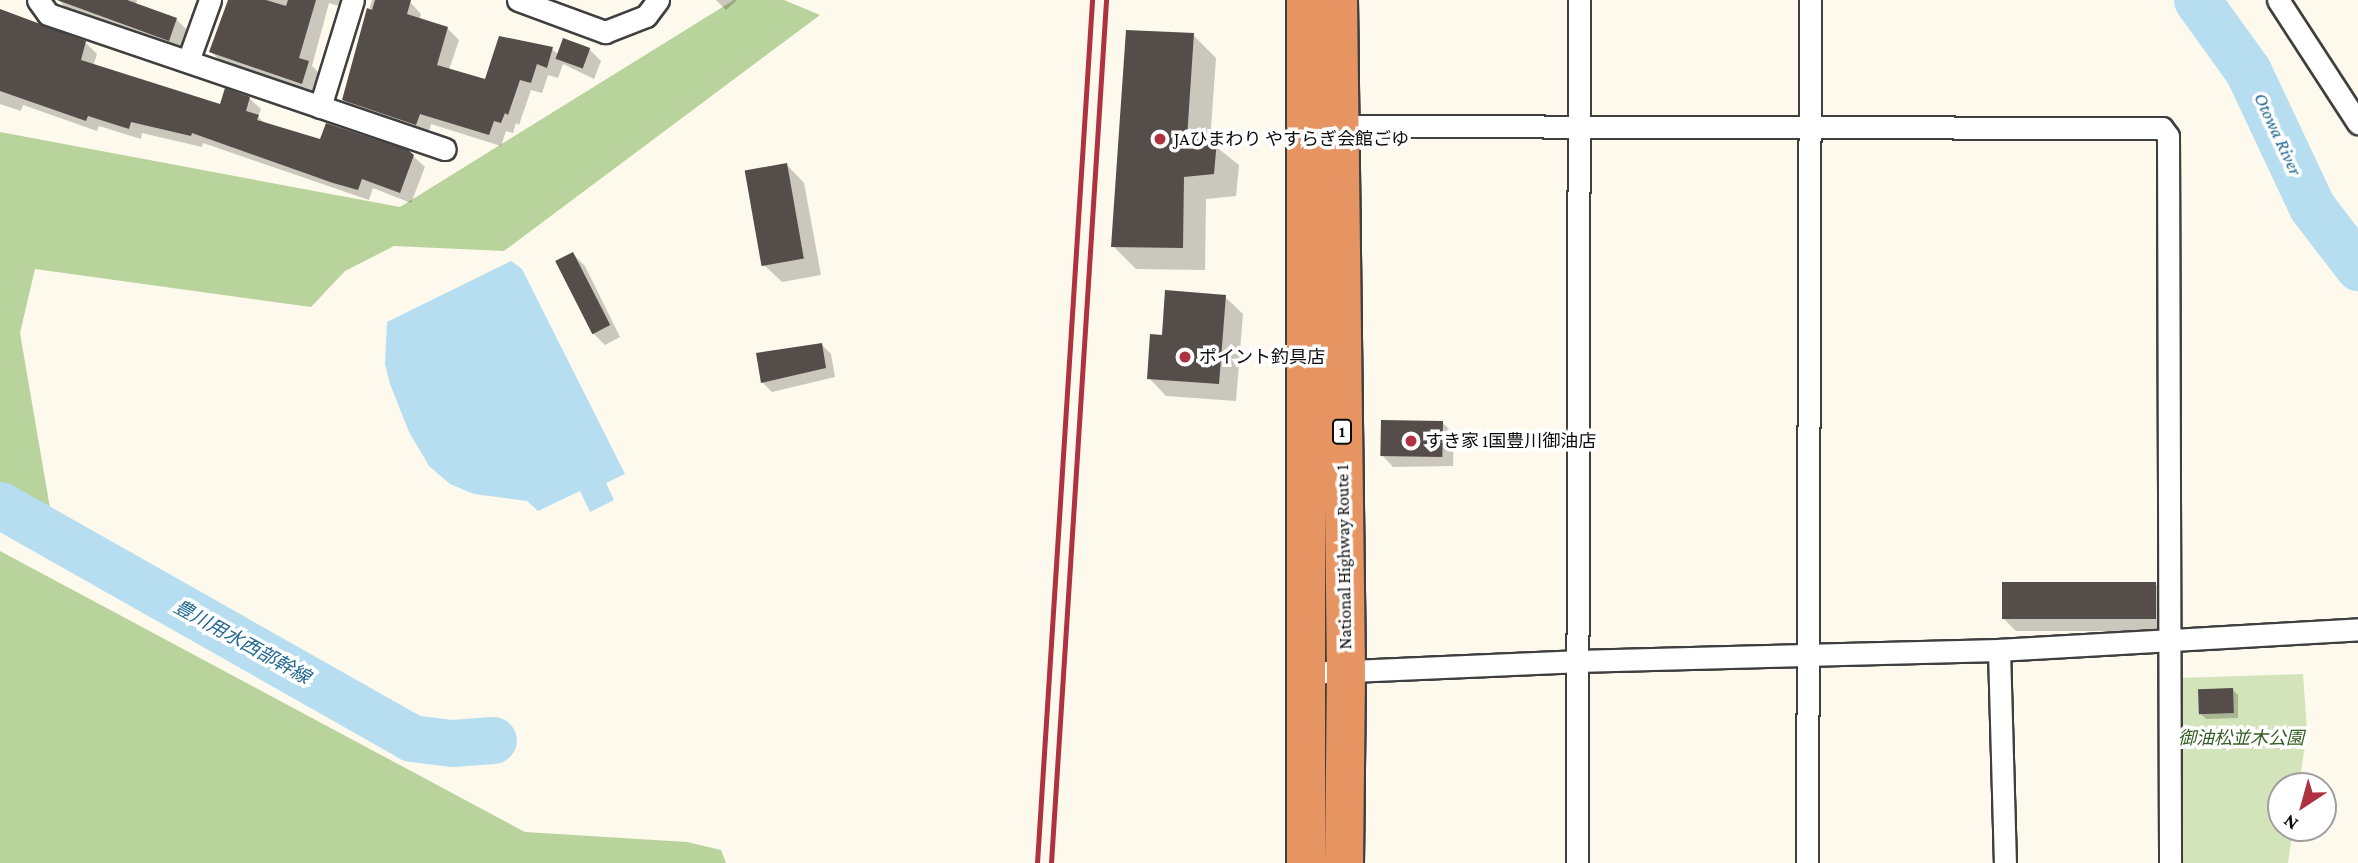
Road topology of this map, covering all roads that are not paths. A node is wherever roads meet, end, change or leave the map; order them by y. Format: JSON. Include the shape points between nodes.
{"nodes":[{"id":1,"x":38,"y":0,"type":"edge"},
{"id":2,"x":209,"y":0,"type":"edge"},
{"id":3,"x":353,"y":0,"type":"edge"},
{"id":4,"x":658,"y":0,"type":"edge"},
{"id":5,"x":1306,"y":0,"type":"edge"},
{"id":6,"x":1338,"y":0,"type":"edge"},
{"id":7,"x":1579,"y":0,"type":"edge"},
{"id":8,"x":1810,"y":0,"type":"edge"},
{"id":9,"x":2278,"y":0,"type":"edge"},
{"id":10,"x":523,"y":1,"type":"edge"},
{"id":11,"x":188,"y":61,"type":"junction"},
{"id":12,"x":320,"y":107,"type":"junction"},
{"id":13,"x":2358,"y":123,"type":"edge"},
{"id":14,"x":1337,"y":126,"type":"junction"},
{"id":15,"x":1578,"y":126,"type":"junction"},
{"id":16,"x":1809,"y":126,"type":"junction"},
{"id":17,"x":445,"y":149,"type":"dead end"},
{"id":18,"x":2350,"y":631,"type":"edge"},
{"id":19,"x":2167,"y":643,"type":"junction"},
{"id":20,"x":1999,"y":650,"type":"junction"},
{"id":21,"x":1808,"y":655,"type":"junction"},
{"id":22,"x":1577,"y":661,"type":"junction"},
{"id":23,"x":1346,"y":672,"type":"junction"},
{"id":24,"x":1305,"y":673,"type":"junction"},
{"id":25,"x":1306,"y":863,"type":"edge"},
{"id":26,"x":1344,"y":863,"type":"edge"},
{"id":27,"x":1577,"y":863,"type":"edge"},
{"id":28,"x":1807,"y":863,"type":"edge"},
{"id":29,"x":2005,"y":863,"type":"edge"},
{"id":30,"x":2170,"y":863,"type":"edge"}],
"edges":[{"from":1,"to":11,"type":"street","via":[[48,14]]},
{"from":2,"to":11,"type":"street"},
{"from":3,"to":12,"type":"street"},
{"from":4,"to":10,"type":"street","via":[[646,16],[605,32]]},
{"from":5,"to":24,"type":"highway"},
{"from":6,"to":14,"type":"highway","name":"National Highway Route 1","number":"1"},
{"from":7,"to":15,"type":"street"},
{"from":8,"to":16,"type":"street"},
{"from":9,"to":13,"type":"street"},
{"from":11,"to":12,"type":"street"},
{"from":12,"to":17,"type":"street"},
{"from":14,"to":15,"type":"street"},
{"from":14,"to":23,"type":"highway","name":"National Highway Route 1","number":"1"},
{"from":15,"to":16,"type":"street"},
{"from":15,"to":22,"type":"street"},
{"from":16,"to":19,"type":"street","via":[[2162,128],[2168,136]]},
{"from":16,"to":21,"type":"street"},
{"from":18,"to":19,"type":"street"},
{"from":19,"to":20,"type":"street"},
{"from":19,"to":30,"type":"street"},
{"from":20,"to":21,"type":"street"},
{"from":20,"to":29,"type":"street"},
{"from":21,"to":22,"type":"street"},
{"from":21,"to":28,"type":"street"},
{"from":22,"to":23,"type":"street"},
{"from":22,"to":27,"type":"street"},
{"from":23,"to":24,"type":"street"},
{"from":23,"to":26,"type":"highway","name":"National Highway Route 1","number":"1"},
{"from":24,"to":25,"type":"highway"}]}
